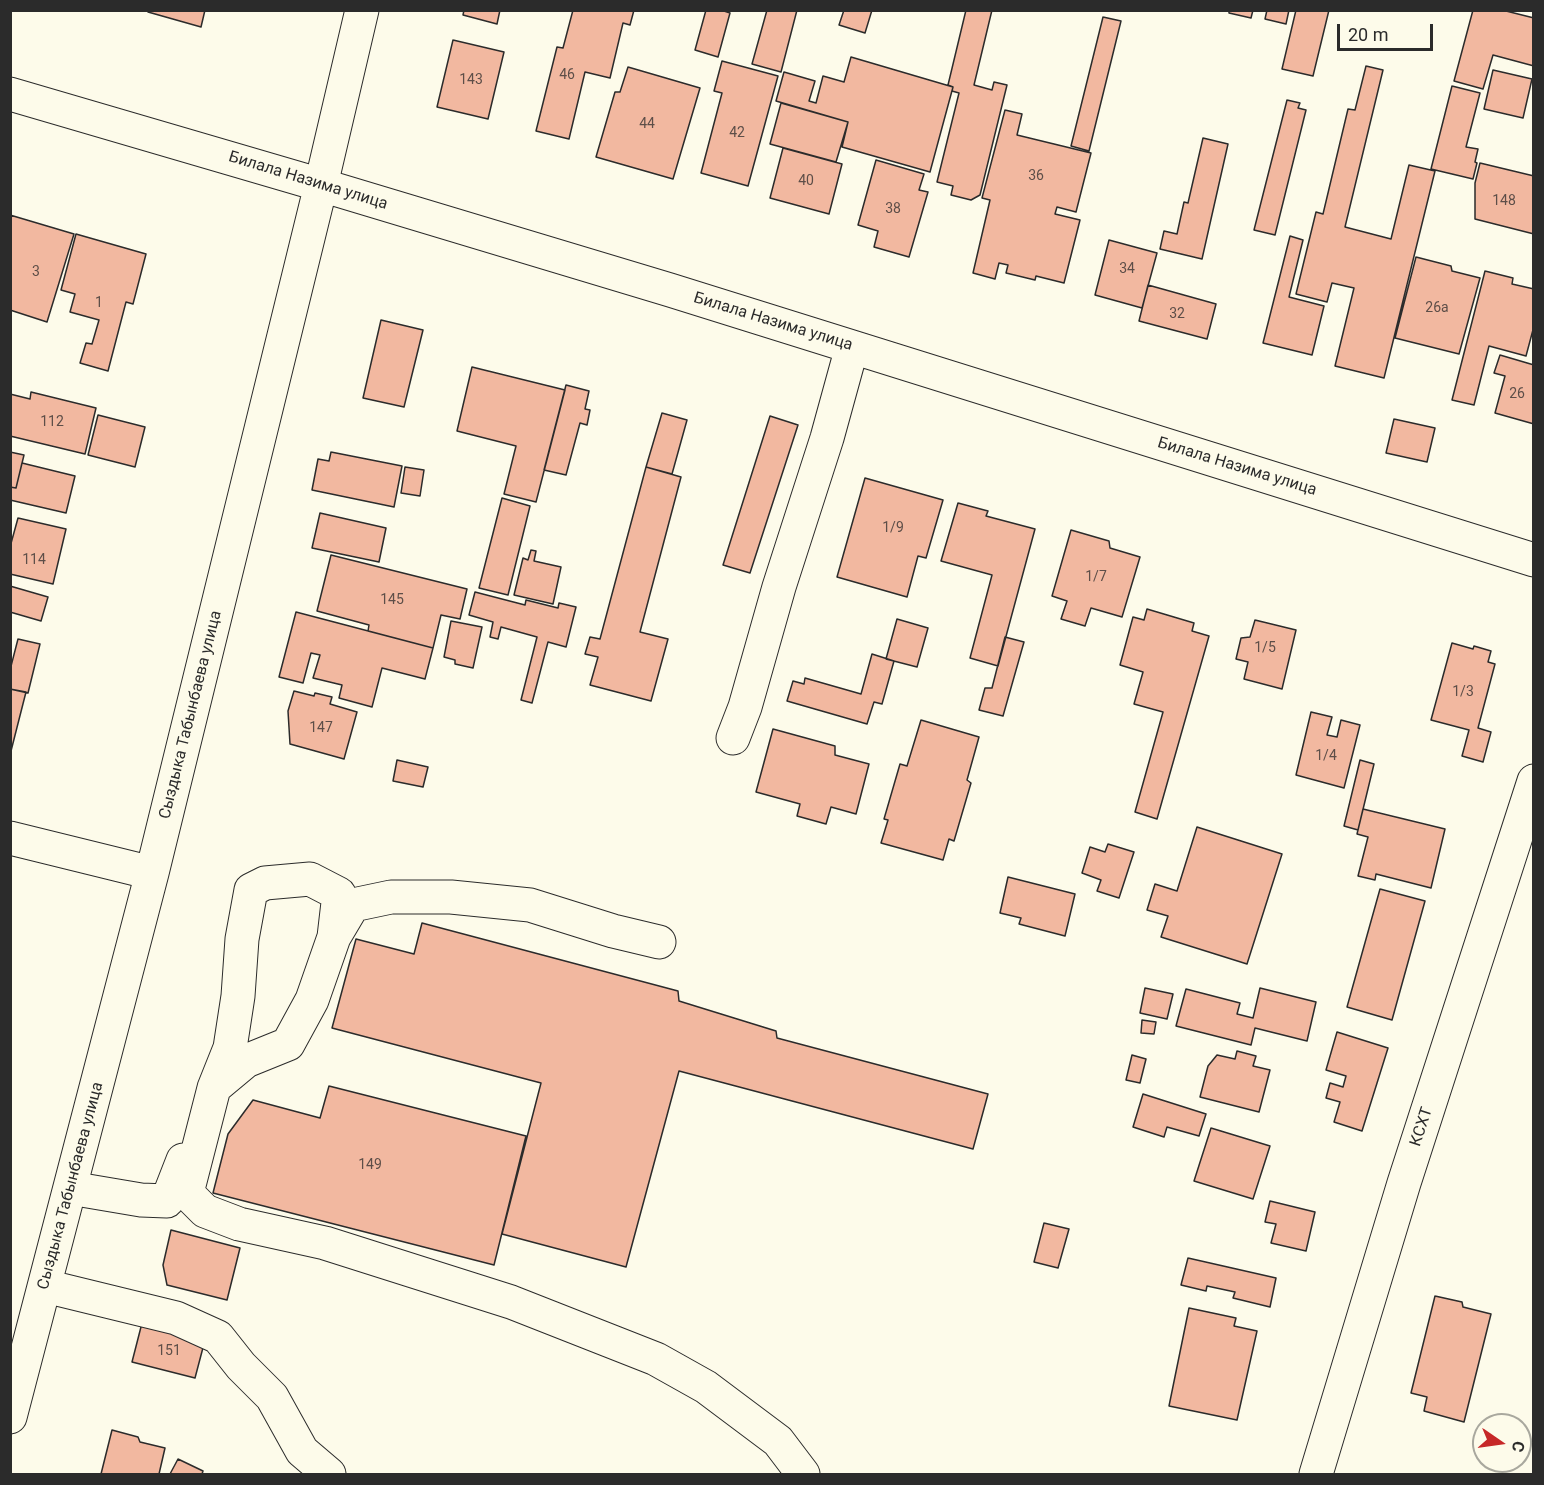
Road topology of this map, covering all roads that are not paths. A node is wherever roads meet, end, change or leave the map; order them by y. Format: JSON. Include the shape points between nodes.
{"nodes":[{"id":1,"x":362,"y":10,"type":"edge"},
{"id":2,"x":10,"y":94,"type":"edge"},
{"id":3,"x":321,"y":185,"type":"junction"},
{"id":4,"x":852,"y":347,"type":"junction"},
{"id":5,"x":1533,"y":560,"type":"edge"},
{"id":6,"x":733,"y":738,"type":"dead end"},
{"id":7,"x":1533,"y":781,"type":"edge"},
{"id":8,"x":10,"y":838,"type":"edge"},
{"id":9,"x":152,"y":873,"type":"junction"},
{"id":10,"x":334,"y":937,"type":"junction"},
{"id":11,"x":658,"y":942,"type":"dead end"},
{"id":12,"x":214,"y":1088,"type":"junction"},
{"id":13,"x":70,"y":1188,"type":"junction"},
{"id":14,"x":45,"y":1286,"type":"junction"},
{"id":15,"x":10,"y":1417,"type":"edge"},
{"id":16,"x":329,"y":1474,"type":"edge"},
{"id":17,"x":803,"y":1474,"type":"edge"},
{"id":18,"x":1316,"y":1474,"type":"edge"}],
"edges":[{"from":1,"to":3,"type":"street","name":"Сыздыка Табынбаева улица"},
{"from":2,"to":3,"type":"street","name":"Билала Назима улица"},
{"from":3,"to":4,"type":"street","name":"Билала Назима улица"},
{"from":3,"to":9,"type":"street","name":"Сыздыка Табынбаева улица"},
{"from":4,"to":5,"type":"street","name":"Билала Назима улица"},
{"from":4,"to":6,"type":"street"},
{"from":7,"to":18,"type":"street","name":"КСХТ"},
{"from":8,"to":9,"type":"street"},
{"from":9,"to":13,"type":"street","name":"Сыздыка Табынбаева улица"},
{"from":10,"to":11,"type":"street","via":[[353,905],[392,897],[452,897],[530,905]]},
{"from":10,"to":12,"type":"street","via":[[312,1000],[288,1044],[246,1061]]},
{"from":10,"to":12,"type":"street","via":[[339,894],[310,879],[265,883],[250,890],[230,1048]]},
{"from":12,"to":13,"type":"street","via":[[167,1201]]},
{"from":12,"to":17,"type":"street","via":[[187,1192],[205,1211],[512,1302],[656,1359],[706,1387],[778,1441]]},
{"from":13,"to":14,"type":"street","name":"Сыздыка Табынбаева улица"},
{"from":14,"to":15,"type":"street","name":"Сыздыка Табынбаева улица"},
{"from":14,"to":16,"type":"street","via":[[176,1318],[218,1337],[272,1397],[302,1451]]}]}
